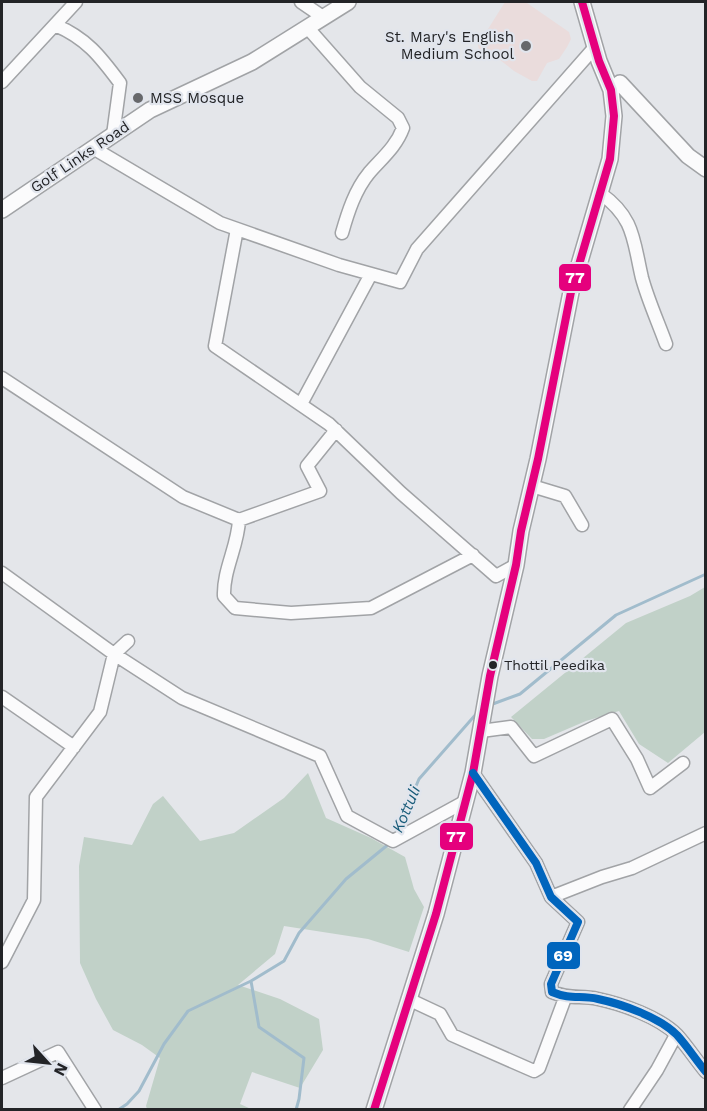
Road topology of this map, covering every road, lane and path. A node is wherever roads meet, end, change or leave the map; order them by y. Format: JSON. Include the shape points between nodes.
{"nodes":[{"id":1,"x":76,"y":2,"type":"edge"},
{"id":2,"x":301,"y":2,"type":"edge"},
{"id":3,"x":348,"y":2,"type":"edge"},
{"id":4,"x":582,"y":2,"type":"edge"},
{"id":5,"x":323,"y":17,"type":"junction"},
{"id":6,"x":54,"y":25,"type":"junction"},
{"id":7,"x":308,"y":27,"type":"junction"},
{"id":8,"x":597,"y":54,"type":"junction"},
{"id":9,"x":613,"y":81,"type":"junction"},
{"id":10,"x":2,"y":82,"type":"edge"},
{"id":11,"x":113,"y":135,"type":"junction"},
{"id":12,"x":93,"y":148,"type":"junction"},
{"id":13,"x":705,"y":169,"type":"edge"},
{"id":14,"x":600,"y":193,"type":"junction"},
{"id":15,"x":2,"y":210,"type":"edge"},
{"id":16,"x":237,"y":229,"type":"junction"},
{"id":17,"x":342,"y":233,"type":"dead end"},
{"id":18,"x":371,"y":274,"type":"junction"},
{"id":19,"x":666,"y":344,"type":"dead end"},
{"id":20,"x":2,"y":378,"type":"edge"},
{"id":21,"x":300,"y":404,"type":"junction"},
{"id":22,"x":336,"y":430,"type":"junction"},
{"id":23,"x":531,"y":486,"type":"junction"},
{"id":24,"x":239,"y":520,"type":"junction"},
{"id":25,"x":582,"y":525,"type":"dead end"},
{"id":26,"x":473,"y":555,"type":"junction"},
{"id":27,"x":516,"y":565,"type":"junction"},
{"id":28,"x":4,"y":580,"type":"edge"},
{"id":29,"x":128,"y":642,"type":"dead end"},
{"id":30,"x":114,"y":654,"type":"junction"},
{"id":31,"x":2,"y":697,"type":"edge"},
{"id":32,"x":482,"y":730,"type":"junction"},
{"id":33,"x":74,"y":747,"type":"junction"},
{"id":34,"x":683,"y":764,"type":"dead end"},
{"id":35,"x":473,"y":773,"type":"junction"},
{"id":36,"x":466,"y":801,"type":"junction"},
{"id":37,"x":705,"y":833,"type":"edge"},
{"id":38,"x":551,"y":897,"type":"junction"},
{"id":39,"x":5,"y":948,"type":"edge"},
{"id":40,"x":2,"y":962,"type":"edge"},
{"id":41,"x":566,"y":998,"type":"junction"},
{"id":42,"x":408,"y":999,"type":"junction"},
{"id":43,"x":676,"y":1035,"type":"junction"},
{"id":44,"x":705,"y":1072,"type":"edge"},
{"id":45,"x":2,"y":1078,"type":"edge"},
{"id":46,"x":95,"y":1110,"type":"edge"},
{"id":47,"x":374,"y":1110,"type":"edge"},
{"id":48,"x":630,"y":1110,"type":"edge"}],
"edges":[{"from":1,"to":6,"type":"street"},
{"from":2,"to":5,"type":"street"},
{"from":3,"to":5,"type":"main road","name":"Golf Links Road"},
{"from":4,"to":8,"type":"main road"},
{"from":5,"to":7,"type":"main road","name":"Golf Links Road"},
{"from":6,"to":10,"type":"street"},
{"from":6,"to":11,"type":"street","via":[[73,33],[99,54],[120,83]]},
{"from":7,"to":11,"type":"main road","name":"Golf Links Road","via":[[252,62],[150,110]]},
{"from":7,"to":17,"type":"street","via":[[360,87],[398,118],[403,128],[356,192]]},
{"from":8,"to":9,"type":"main road"},
{"from":8,"to":18,"type":"street","via":[[417,249],[400,282]]},
{"from":9,"to":13,"type":"main road"},
{"from":9,"to":14,"type":"main road","via":[[610,159]]},
{"from":11,"to":12,"type":"main road","name":"Golf Links Road"},
{"from":12,"to":15,"type":"main road","name":"Golf Links Road"},
{"from":12,"to":16,"type":"street","via":[[220,224]]},
{"from":14,"to":19,"type":"street","via":[[626,219],[642,279]]},
{"from":14,"to":23,"type":"main road","via":[[571,292]]},
{"from":16,"to":18,"type":"street"},
{"from":16,"to":21,"type":"street","via":[[215,346]]},
{"from":18,"to":21,"type":"street"},
{"from":20,"to":24,"type":"street","via":[[183,497]]},
{"from":21,"to":22,"type":"street"},
{"from":22,"to":24,"type":"street","via":[[307,466],[320,491]]},
{"from":22,"to":26,"type":"street"},
{"from":23,"to":25,"type":"street","via":[[565,496]]},
{"from":23,"to":27,"type":"main road"},
{"from":24,"to":26,"type":"street","via":[[224,584],[224,596],[235,608],[291,613],[372,608]]},
{"from":26,"to":27,"type":"street","via":[[496,576]]},
{"from":27,"to":32,"type":"main road","via":[[490,676]]},
{"from":28,"to":30,"type":"street"},
{"from":29,"to":30,"type":"street"},
{"from":30,"to":33,"type":"street","via":[[100,712]]},
{"from":30,"to":36,"type":"street","via":[[182,698],[320,756],[347,816],[393,841]]},
{"from":31,"to":33,"type":"street"},
{"from":32,"to":34,"type":"street","via":[[511,727],[534,756],[615,723],[650,788]]},
{"from":32,"to":35,"type":"main road"},
{"from":33,"to":39,"type":"street","via":[[36,797],[34,900]]},
{"from":35,"to":36,"type":"main road"},
{"from":35,"to":38,"type":"street","via":[[536,863]]},
{"from":36,"to":42,"type":"main road","via":[[418,976]]},
{"from":37,"to":38,"type":"street","via":[[632,868]]},
{"from":38,"to":41,"type":"street","via":[[578,922],[551,984],[552,992]]},
{"from":39,"to":40,"type":"street"},
{"from":41,"to":42,"type":"street","via":[[539,1068],[534,1071],[452,1035],[440,1014]]},
{"from":41,"to":43,"type":"street","via":[[595,998],[626,1006]]},
{"from":42,"to":47,"type":"main road"},
{"from":43,"to":44,"type":"street"},
{"from":43,"to":48,"type":"street"},
{"from":45,"to":46,"type":"street","via":[[58,1052]]}]}
